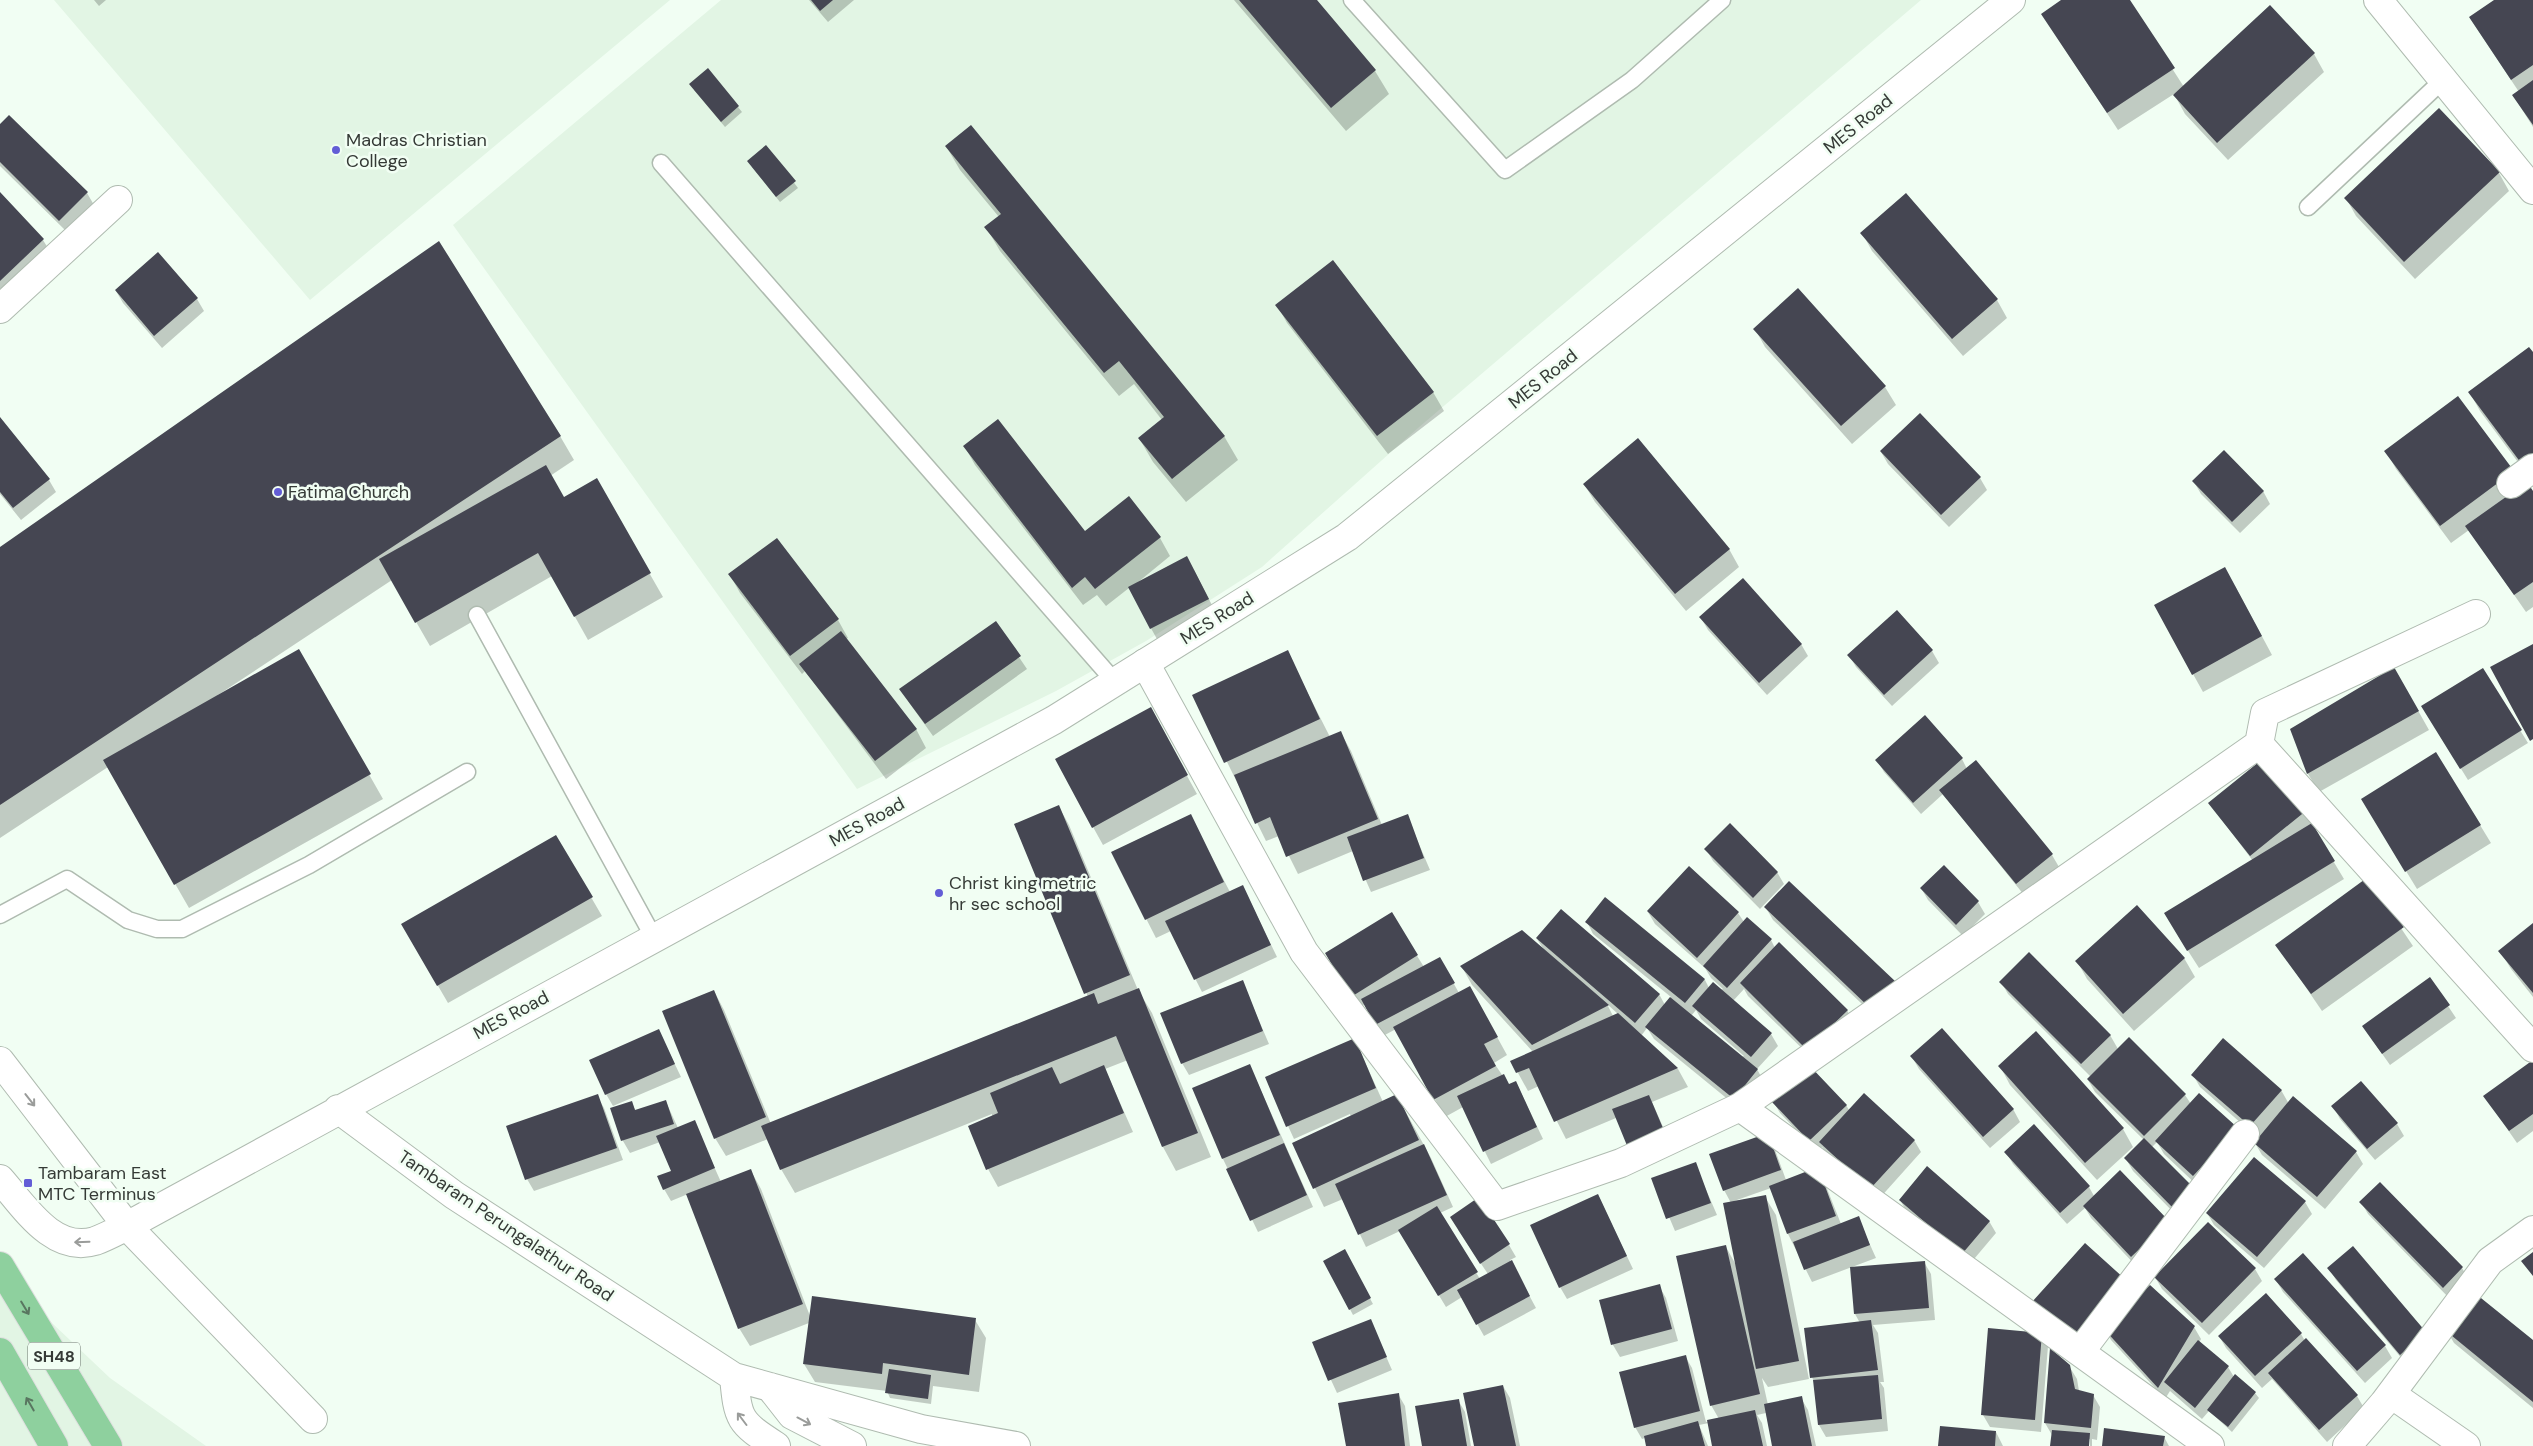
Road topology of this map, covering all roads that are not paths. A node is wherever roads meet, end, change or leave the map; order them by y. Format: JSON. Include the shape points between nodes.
{"nodes":[{"id":1,"x":1352,"y":0,"type":"edge"},
{"id":2,"x":1722,"y":0,"type":"edge"},
{"id":3,"x":2011,"y":0,"type":"edge"},
{"id":4,"x":2378,"y":0,"type":"edge"},
{"id":5,"x":2442,"y":80,"type":"junction"},
{"id":6,"x":661,"y":162,"type":"dead end"},
{"id":7,"x":2533,"y":190,"type":"edge"},
{"id":8,"x":118,"y":200,"type":"dead end"},
{"id":9,"x":2308,"y":207,"type":"dead end"},
{"id":10,"x":0,"y":309,"type":"edge"},
{"id":11,"x":2533,"y":468,"type":"edge"},
{"id":12,"x":2511,"y":484,"type":"dead end"},
{"id":13,"x":2476,"y":614,"type":"dead end"},
{"id":14,"x":477,"y":615,"type":"dead end"},
{"id":15,"x":1145,"y":664,"type":"junction"},
{"id":16,"x":1115,"y":682,"type":"junction"},
{"id":17,"x":2259,"y":744,"type":"junction"},
{"id":18,"x":467,"y":772,"type":"dead end"},
{"id":19,"x":0,"y":915,"type":"edge"},
{"id":20,"x":654,"y":938,"type":"junction"},
{"id":21,"x":2533,"y":1048,"type":"edge"},
{"id":22,"x":0,"y":1061,"type":"edge"},
{"id":23,"x":1740,"y":1107,"type":"junction"},
{"id":24,"x":338,"y":1109,"type":"junction"},
{"id":25,"x":2245,"y":1134,"type":"dead end"},
{"id":26,"x":0,"y":1180,"type":"edge"},
{"id":27,"x":127,"y":1226,"type":"junction"},
{"id":28,"x":2533,"y":1230,"type":"edge"},
{"id":29,"x":0,"y":1266,"type":"edge"},
{"id":30,"x":0,"y":1352,"type":"edge"},
{"id":31,"x":2080,"y":1352,"type":"junction"},
{"id":32,"x":734,"y":1377,"type":"junction"},
{"id":33,"x":770,"y":1387,"type":"junction"},
{"id":34,"x":2391,"y":1394,"type":"junction"},
{"id":35,"x":313,"y":1419,"type":"dead end"},
{"id":36,"x":54,"y":1446,"type":"edge"},
{"id":37,"x":108,"y":1446,"type":"edge"},
{"id":38,"x":776,"y":1446,"type":"edge"},
{"id":39,"x":852,"y":1446,"type":"edge"},
{"id":40,"x":1016,"y":1446,"type":"edge"},
{"id":41,"x":2210,"y":1446,"type":"edge"},
{"id":42,"x":2347,"y":1446,"type":"edge"},
{"id":43,"x":2466,"y":1446,"type":"edge"}],
"edges":[{"from":1,"to":2,"type":"lane","via":[[1505,170],[1632,80]]},
{"from":3,"to":15,"type":"street","name":"MES Road","via":[[1347,537]]},
{"from":4,"to":5,"type":"street"},
{"from":5,"to":7,"type":"street"},
{"from":5,"to":9,"type":"lane"},
{"from":6,"to":16,"type":"lane"},
{"from":8,"to":10,"type":"street"},
{"from":11,"to":12,"type":"street"},
{"from":13,"to":17,"type":"street","via":[[2265,714]]},
{"from":14,"to":20,"type":"lane"},
{"from":15,"to":16,"type":"street","name":"MES Road"},
{"from":15,"to":23,"type":"street","via":[[1304,952],[1497,1206],[1620,1163]]},
{"from":16,"to":20,"type":"street","name":"MES Road","via":[[1054,720]]},
{"from":17,"to":21,"type":"street"},
{"from":17,"to":23,"type":"street"},
{"from":18,"to":19,"type":"lane","via":[[309,865],[182,929],[157,929],[128,920],[67,880]]},
{"from":20,"to":24,"type":"street","name":"MES Road"},
{"from":22,"to":27,"type":"street","one_way":true},
{"from":23,"to":31,"type":"street"},
{"from":24,"to":27,"type":"street"},
{"from":24,"to":32,"type":"street","name":"Tambaram Perungalathur Road","via":[[454,1195]]},
{"from":25,"to":31,"type":"street"},
{"from":27,"to":26,"type":"street","one_way":true,"via":[[94,1241],[69,1242],[48,1233]]},
{"from":27,"to":35,"type":"street"},
{"from":28,"to":34,"type":"street","via":[[2490,1261]]},
{"from":29,"to":37,"type":"main road","number":"SH48","one_way":true},
{"from":36,"to":30,"type":"main road","number":"SH48","one_way":true},
{"from":31,"to":41,"type":"street"},
{"from":32,"to":33,"type":"street","name":"Tambaram Perungalathur Road"},
{"from":38,"to":32,"type":"street","one_way":true,"via":[[751,1430],[737,1412]]},
{"from":33,"to":39,"type":"street","one_way":true,"via":[[792,1415]]},
{"from":33,"to":40,"type":"street","name":"Tambaram Perungalathur Road","via":[[921,1429]]},
{"from":34,"to":42,"type":"street"},
{"from":34,"to":43,"type":"street"}]}
